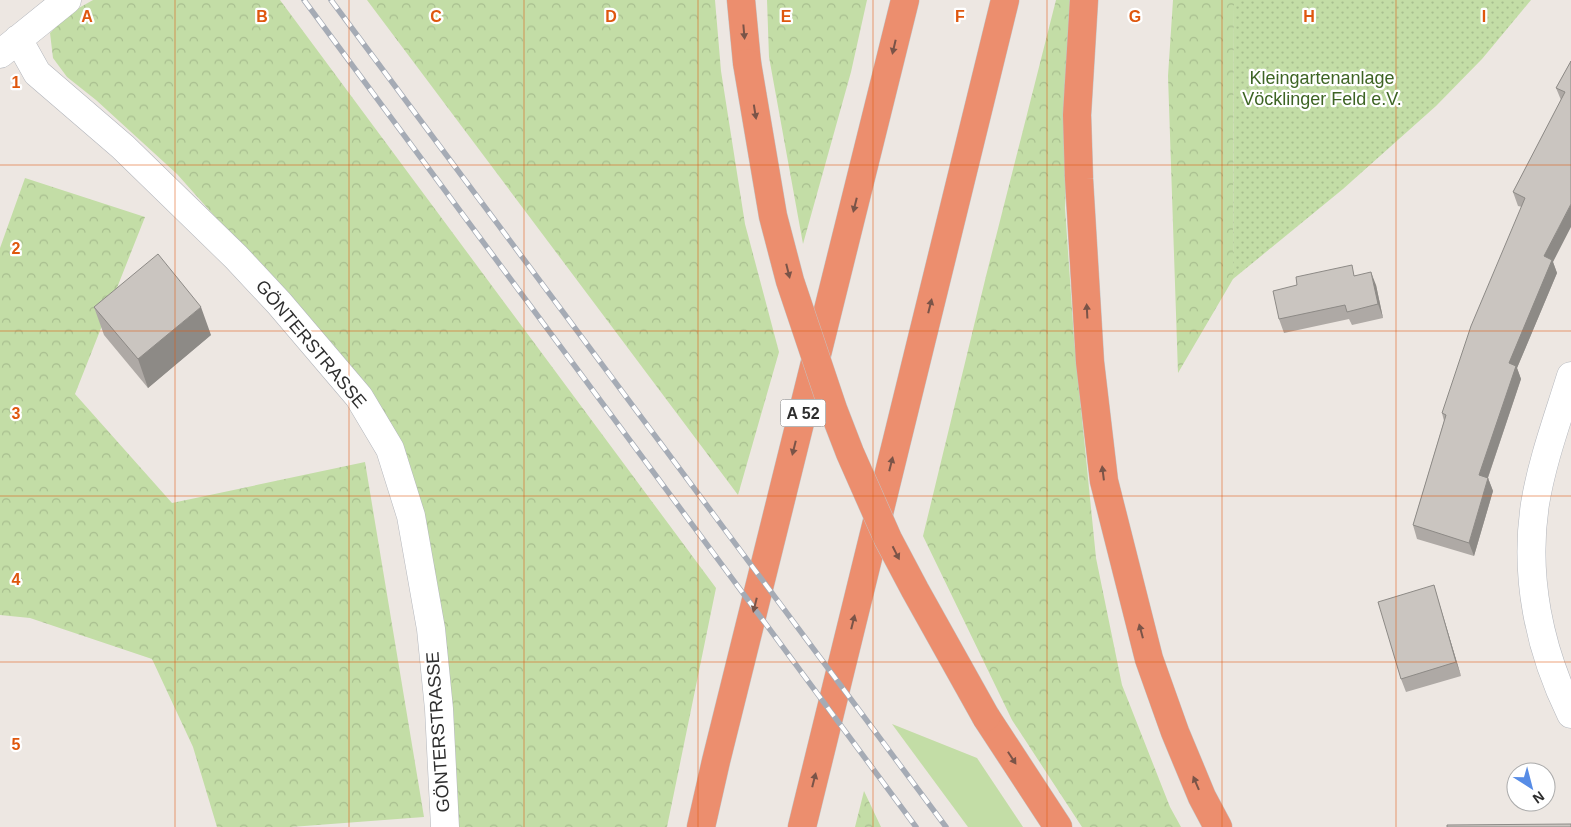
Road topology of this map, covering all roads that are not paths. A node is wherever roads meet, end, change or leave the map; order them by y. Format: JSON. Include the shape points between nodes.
{"nodes":[{"id":1,"x":67,"y":0,"type":"edge"},
{"id":2,"x":742,"y":0,"type":"edge"},
{"id":3,"x":905,"y":0,"type":"edge"},
{"id":4,"x":1005,"y":0,"type":"edge"},
{"id":5,"x":1084,"y":0,"type":"edge"},
{"id":6,"x":9,"y":46,"type":"edge"},
{"id":7,"x":1571,"y":376,"type":"edge"},
{"id":8,"x":1571,"y":714,"type":"edge"},
{"id":9,"x":445,"y":827,"type":"edge"},
{"id":10,"x":701,"y":827,"type":"edge"},
{"id":11,"x":802,"y":827,"type":"edge"},
{"id":12,"x":1058,"y":827,"type":"edge"},
{"id":13,"x":1218,"y":827,"type":"edge"}],
"edges":[{"from":1,"to":6,"type":"street"},
{"from":2,"to":12,"type":"highway","one_way":true,"bridge":true,"via":[[747,64],[774,216],[790,281],[833,409],[888,539],[915,590],[986,717]]},
{"from":3,"to":10,"type":"highway","number":"A 52","one_way":true},
{"from":11,"to":4,"type":"highway","one_way":true},
{"from":13,"to":5,"type":"highway","one_way":true,"via":[[1175,732],[1149,659],[1104,481],[1090,362],[1079,179],[1077,116]]},
{"from":6,"to":9,"type":"street","name":"GÖNTERSTRASSE","via":[[123,147],[236,257],[359,397],[390,449],[412,516],[431,629]]},
{"from":7,"to":8,"type":"street","via":[[1554,431],[1532,527],[1533,579],[1540,628],[1552,671]]}]}
